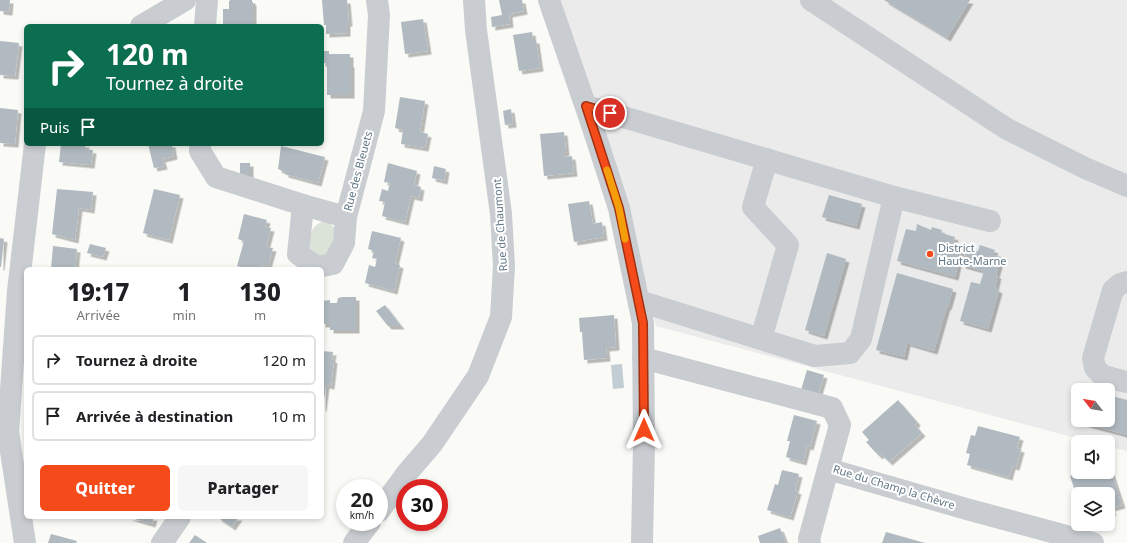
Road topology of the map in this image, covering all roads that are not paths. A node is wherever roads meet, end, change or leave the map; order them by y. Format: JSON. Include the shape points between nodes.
{"nodes":[{"id":1,"x":185,"y":0,"type":"edge"},
{"id":2,"x":207,"y":0,"type":"edge"},
{"id":3,"x":377,"y":0,"type":"edge"},
{"id":4,"x":474,"y":0,"type":"edge"},
{"id":5,"x":549,"y":0,"type":"edge"},
{"id":6,"x":811,"y":0,"type":"edge"},
{"id":7,"x":144,"y":24,"type":"edge"},
{"id":8,"x":205,"y":24,"type":"edge"},
{"id":9,"x":586,"y":106,"type":"junction"},
{"id":10,"x":35,"y":146,"type":"edge"},
{"id":11,"x":200,"y":146,"type":"edge"},
{"id":12,"x":767,"y":160,"type":"junction"},
{"id":13,"x":1127,"y":186,"type":"edge"},
{"id":14,"x":894,"y":196,"type":"junction"},
{"id":15,"x":303,"y":205,"type":"junction"},
{"id":16,"x":346,"y":217,"type":"junction"},
{"id":17,"x":990,"y":221,"type":"dead end"},
{"id":18,"x":1127,"y":282,"type":"edge"},
{"id":19,"x":639,"y":301,"type":"junction"},
{"id":20,"x":761,"y":339,"type":"junction"},
{"id":21,"x":644,"y":358,"type":"junction"},
{"id":22,"x":19,"y":362,"type":"edge"},
{"id":23,"x":1127,"y":382,"type":"edge"},
{"id":24,"x":828,"y":469,"type":"junction"},
{"id":25,"x":388,"y":499,"type":"edge"},
{"id":26,"x":179,"y":519,"type":"edge"},
{"id":27,"x":363,"y":531,"type":"edge"},
{"id":28,"x":24,"y":543,"type":"edge"},
{"id":29,"x":162,"y":543,"type":"edge"},
{"id":30,"x":354,"y":543,"type":"edge"},
{"id":31,"x":642,"y":543,"type":"edge"},
{"id":32,"x":810,"y":543,"type":"edge"},
{"id":33,"x":1093,"y":543,"type":"edge"}],
"edges":[{"from":1,"to":7,"type":"street"},
{"from":2,"to":8,"type":"street"},
{"from":3,"to":16,"type":"street","name":"Rue des Bleuets","via":[[379,15],[374,111]]},
{"from":4,"to":25,"type":"street","name":"Rue de Chaumont","via":[[501,214],[504,266],[501,317],[478,376],[432,444]]},
{"from":5,"to":9,"type":"street"},
{"from":6,"to":13,"type":"street","via":[[1007,129]]},
{"from":9,"to":12,"type":"street"},
{"from":9,"to":19,"type":"street","via":[[619,208]]},
{"from":10,"to":22,"type":"street","via":[[18,291]]},
{"from":11,"to":15,"type":"street","name":"Rue des Bleuets","via":[[200,151],[216,177]]},
{"from":12,"to":14,"type":"street"},
{"from":12,"to":20,"type":"street","via":[[753,207],[788,245]]},
{"from":14,"to":17,"type":"street"},
{"from":14,"to":20,"type":"street","via":[[861,339],[850,354],[815,356]]},
{"from":15,"to":16,"type":"street","name":"Rue des Bleuets"},
{"from":15,"to":16,"type":"street","via":[[298,254],[317,267],[333,264],[344,243]]},
{"from":18,"to":23,"type":"street","via":[[1113,290],[1093,358],[1095,368],[1103,376]]},
{"from":19,"to":20,"type":"street"},
{"from":19,"to":21,"type":"street","via":[[643,323]]},
{"from":21,"to":24,"type":"street","name":"Rue du Champ la Chèvre","via":[[832,408],[840,425]]},
{"from":21,"to":31,"type":"street"},
{"from":22,"to":28,"type":"street","via":[[8,432]]},
{"from":24,"to":32,"type":"street"},
{"from":24,"to":33,"type":"street","name":"Rue du Champ la Chèvre"},
{"from":26,"to":29,"type":"street"},
{"from":27,"to":30,"type":"street"}]}
